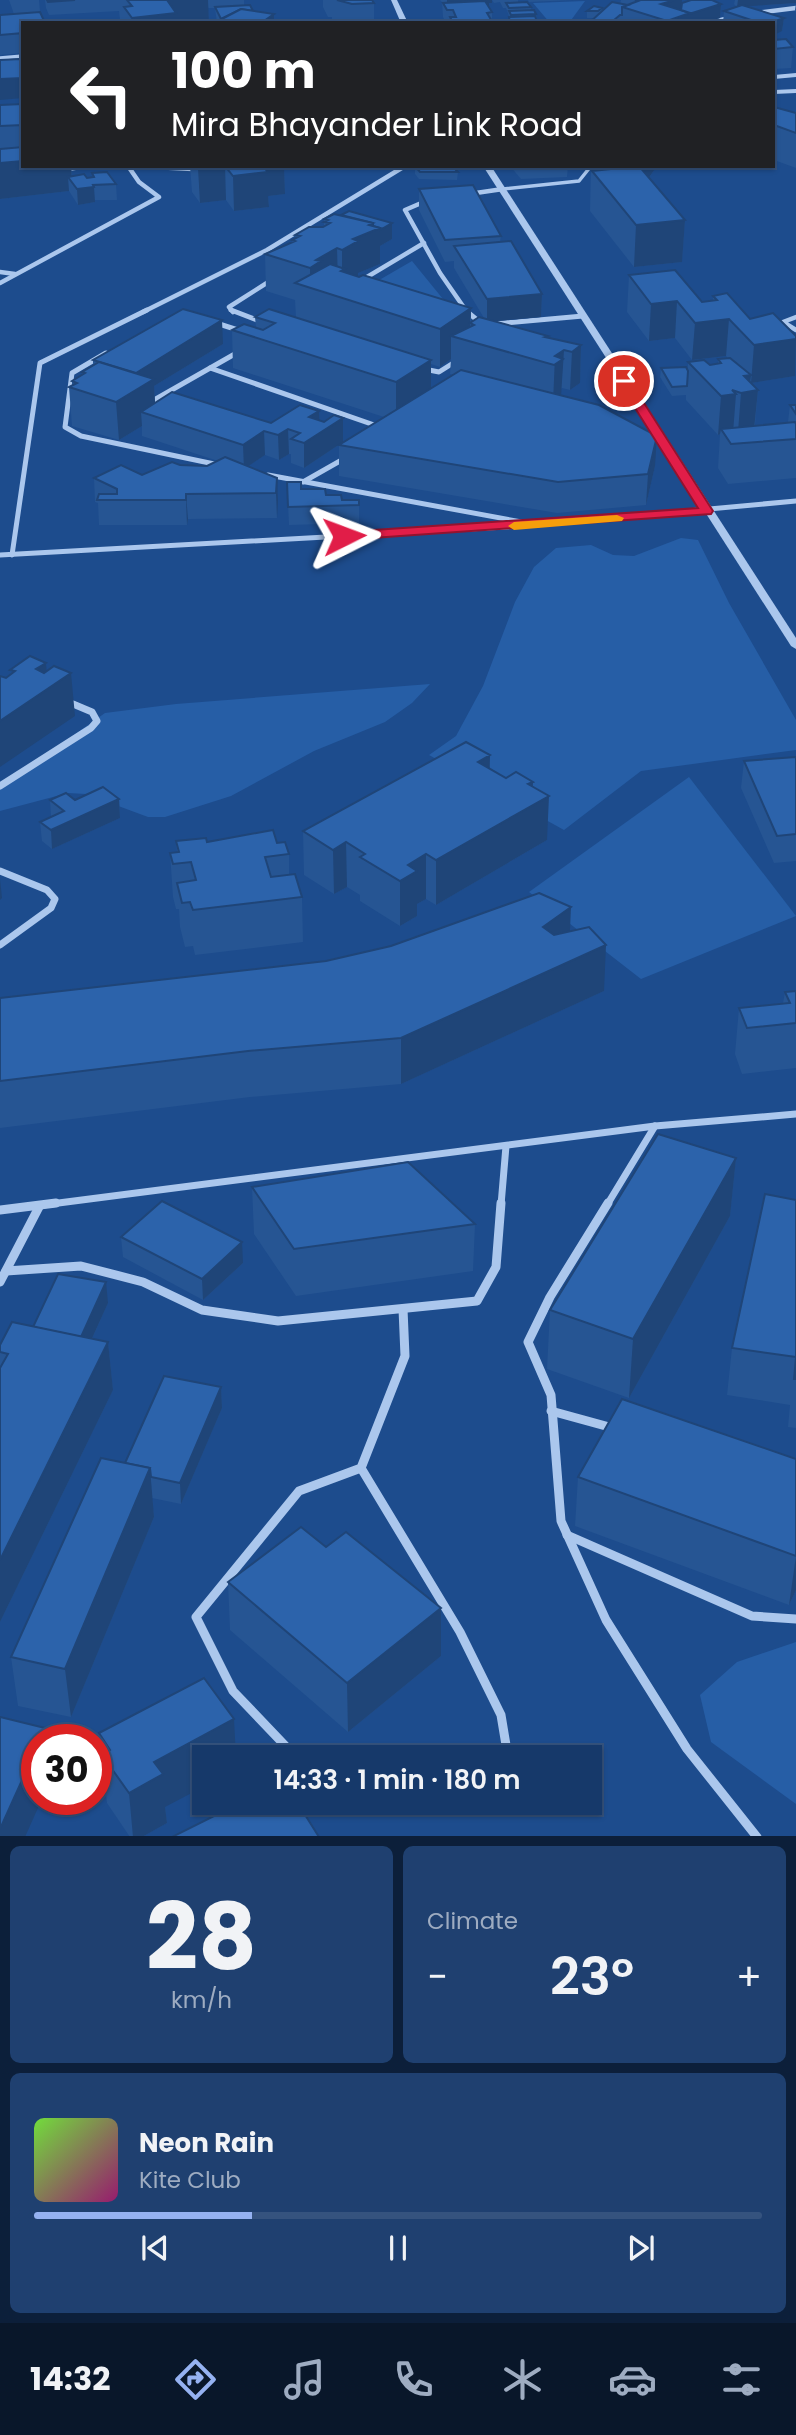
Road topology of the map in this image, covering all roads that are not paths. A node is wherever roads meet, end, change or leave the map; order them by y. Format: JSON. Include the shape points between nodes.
{"nodes":[{"id":1,"x":394,"y":0,"type":"edge"},
{"id":2,"x":796,"y":8,"type":"edge"},
{"id":3,"x":404,"y":21,"type":"edge"},
{"id":4,"x":721,"y":21,"type":"edge"},
{"id":5,"x":21,"y":56,"type":"edge"},
{"id":6,"x":0,"y":58,"type":"edge"},
{"id":7,"x":796,"y":75,"type":"edge"},
{"id":8,"x":775,"y":77,"type":"edge"},
{"id":9,"x":796,"y":91,"type":"edge"},
{"id":10,"x":775,"y":92,"type":"edge"},
{"id":11,"x":80,"y":168,"type":"edge"},
{"id":12,"x":129,"y":168,"type":"edge"},
{"id":13,"x":166,"y":168,"type":"edge"},
{"id":14,"x":402,"y":168,"type":"edge"},
{"id":15,"x":488,"y":168,"type":"edge"},
{"id":16,"x":590,"y":168,"type":"edge"},
{"id":17,"x":223,"y":171,"type":"dead end"},
{"id":18,"x":41,"y":173,"type":"dead end"},
{"id":19,"x":503,"y":188,"type":"junction"},
{"id":20,"x":467,"y":194,"type":"edge"},
{"id":21,"x":428,"y":201,"type":"edge"},
{"id":22,"x":424,"y":243,"type":"junction"},
{"id":23,"x":0,"y":272,"type":"edge"},
{"id":24,"x":15,"y":274,"type":"junction"},
{"id":25,"x":279,"y":275,"type":"edge"},
{"id":26,"x":0,"y":282,"type":"edge"},
{"id":27,"x":354,"y":285,"type":"edge"},
{"id":28,"x":583,"y":316,"type":"junction"},
{"id":29,"x":796,"y":317,"type":"edge"},
{"id":30,"x":212,"y":322,"type":"edge"},
{"id":31,"x":268,"y":323,"type":"edge"},
{"id":32,"x":796,"y":330,"type":"edge"},
{"id":33,"x":250,"y":334,"type":"edge"},
{"id":34,"x":252,"y":344,"type":"edge"},
{"id":35,"x":114,"y":349,"type":"edge"},
{"id":36,"x":466,"y":355,"type":"edge"},
{"id":37,"x":414,"y":366,"type":"edge"},
{"id":38,"x":210,"y":368,"type":"junction"},
{"id":39,"x":71,"y":382,"type":"junction"},
{"id":40,"x":83,"y":385,"type":"edge"},
{"id":41,"x":167,"y":393,"type":"junction"},
{"id":42,"x":179,"y":397,"type":"edge"},
{"id":43,"x":134,"y":401,"type":"edge"},
{"id":44,"x":328,"y":409,"type":"junction"},
{"id":45,"x":318,"y":415,"type":"edge"},
{"id":46,"x":392,"y":431,"type":"edge"},
{"id":47,"x":358,"y":451,"type":"edge"},
{"id":48,"x":221,"y":465,"type":"edge"},
{"id":49,"x":262,"y":474,"type":"edge"},
{"id":50,"x":302,"y":483,"type":"junction"},
{"id":51,"x":796,"y":501,"type":"edge"},
{"id":52,"x":706,"y":511,"type":"junction"},
{"id":53,"x":538,"y":525,"type":"junction"},
{"id":54,"x":0,"y":555,"type":"edge"},
{"id":55,"x":12,"y":555,"type":"junction"},
{"id":56,"x":796,"y":646,"type":"edge"},
{"id":57,"x":57,"y":697,"type":"edge"},
{"id":58,"x":0,"y":786,"type":"edge"},
{"id":59,"x":0,"y":871,"type":"edge"},
{"id":60,"x":0,"y":945,"type":"edge"},
{"id":61,"x":796,"y":1114,"type":"edge"},
{"id":62,"x":655,"y":1126,"type":"junction"},
{"id":63,"x":506,"y":1146,"type":"junction"},
{"id":64,"x":39,"y":1207,"type":"junction"},
{"id":65,"x":0,"y":1210,"type":"edge"},
{"id":66,"x":6,"y":1271,"type":"junction"},
{"id":67,"x":0,"y":1282,"type":"edge"},
{"id":68,"x":403,"y":1309,"type":"junction"},
{"id":69,"x":551,"y":1410,"type":"junction"},
{"id":70,"x":629,"y":1432,"type":"edge"},
{"id":71,"x":361,"y":1468,"type":"junction"},
{"id":72,"x":566,"y":1534,"type":"junction"},
{"id":73,"x":796,"y":1619,"type":"edge"},
{"id":74,"x":285,"y":1745,"type":"edge"},
{"id":75,"x":506,"y":1745,"type":"edge"},
{"id":76,"x":757,"y":1836,"type":"edge"}],
"edges":[{"from":1,"to":3,"type":"street"},
{"from":2,"to":4,"type":"street"},
{"from":5,"to":6,"type":"lane"},
{"from":7,"to":8,"type":"street"},
{"from":9,"to":10,"type":"street"},
{"from":11,"to":18,"type":"street"},
{"from":12,"to":24,"type":"street","via":[[159,197]]},
{"from":13,"to":17,"type":"street"},
{"from":14,"to":55,"type":"street","via":[[267,250],[40,363]]},
{"from":15,"to":19,"type":"street"},
{"from":16,"to":19,"type":"lane","via":[[579,181]]},
{"from":19,"to":20,"type":"street"},
{"from":19,"to":28,"type":"street"},
{"from":21,"to":22,"type":"street","via":[[405,210]]},
{"from":22,"to":27,"type":"street"},
{"from":22,"to":28,"type":"street","via":[[477,322]]},
{"from":23,"to":24,"type":"street"},
{"from":24,"to":26,"type":"street"},
{"from":25,"to":31,"type":"street","via":[[229,307],[234,313]]},
{"from":28,"to":52,"type":"street"},
{"from":29,"to":32,"type":"lane","via":[[783,322]]},
{"from":30,"to":33,"type":"street"},
{"from":34,"to":38,"type":"street"},
{"from":35,"to":39,"type":"street","via":[[77,368]]},
{"from":36,"to":37,"type":"street","via":[[439,372]]},
{"from":38,"to":41,"type":"street"},
{"from":38,"to":44,"type":"street"},
{"from":39,"to":40,"type":"street"},
{"from":39,"to":48,"type":"street","via":[[65,427],[74,434]]},
{"from":41,"to":42,"type":"street"},
{"from":41,"to":43,"type":"street","via":[[147,404]]},
{"from":44,"to":45,"type":"street"},
{"from":44,"to":46,"type":"street"},
{"from":47,"to":50,"type":"street"},
{"from":49,"to":50,"type":"street"},
{"from":50,"to":53,"type":"street"},
{"from":51,"to":52,"type":"street"},
{"from":52,"to":53,"type":"street"},
{"from":52,"to":56,"type":"street"},
{"from":53,"to":55,"type":"street"},
{"from":54,"to":55,"type":"street"},
{"from":57,"to":58,"type":"street","via":[[92,712],[97,720],[91,729]]},
{"from":59,"to":60,"type":"street","via":[[47,890],[55,899],[51,908]]},
{"from":61,"to":62,"type":"street"},
{"from":62,"to":63,"type":"street"},
{"from":62,"to":69,"type":"street","via":[[550,1297],[528,1342],[551,1395]]},
{"from":63,"to":64,"type":"street"},
{"from":63,"to":68,"type":"street","via":[[496,1267],[477,1301]]},
{"from":64,"to":65,"type":"street"},
{"from":64,"to":66,"type":"street"},
{"from":66,"to":67,"type":"street"},
{"from":66,"to":68,"type":"street","via":[[81,1266],[143,1282],[202,1310],[278,1321]]},
{"from":68,"to":71,"type":"street","via":[[405,1356]]},
{"from":69,"to":70,"type":"street"},
{"from":69,"to":72,"type":"street"},
{"from":71,"to":74,"type":"street","via":[[299,1492],[196,1617],[233,1691]]},
{"from":71,"to":75,"type":"street","via":[[460,1632],[501,1716]]},
{"from":72,"to":73,"type":"street","via":[[752,1616]]},
{"from":72,"to":76,"type":"street","via":[[606,1620],[687,1749]]}]}
